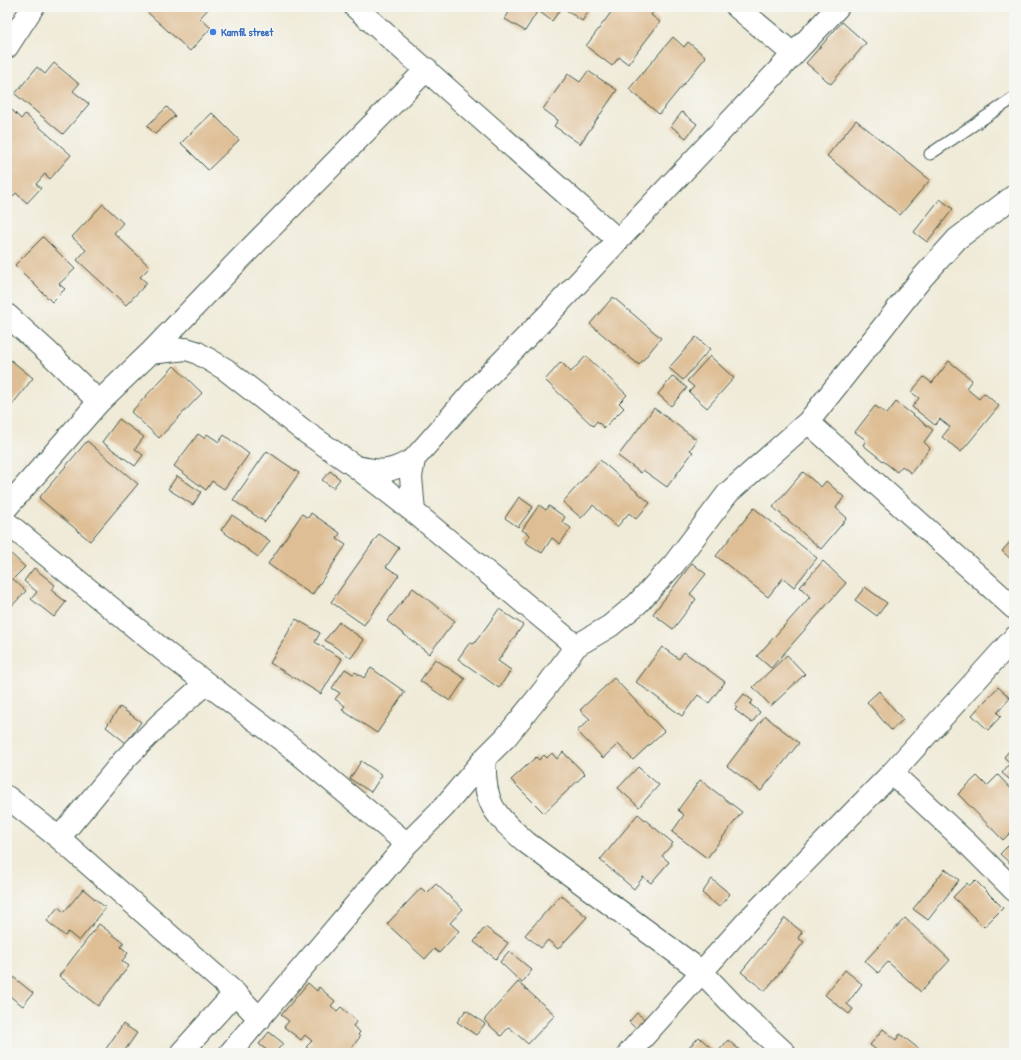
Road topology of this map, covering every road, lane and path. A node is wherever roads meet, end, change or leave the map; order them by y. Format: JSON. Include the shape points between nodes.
{"nodes":[{"id":1,"x":33,"y":7,"type":"edge"},
{"id":2,"x":355,"y":7,"type":"edge"},
{"id":3,"x":737,"y":7,"type":"edge"},
{"id":4,"x":838,"y":7,"type":"edge"},
{"id":5,"x":7,"y":47,"type":"edge"},
{"id":6,"x":793,"y":54,"type":"junction"},
{"id":7,"x":427,"y":69,"type":"junction"},
{"id":8,"x":1014,"y":98,"type":"edge"},
{"id":9,"x":930,"y":154,"type":"dead end"},
{"id":10,"x":1014,"y":196,"type":"edge"},
{"id":11,"x":618,"y":240,"type":"junction"},
{"id":12,"x":191,"y":311,"type":"junction"},
{"id":13,"x":7,"y":315,"type":"edge"},
{"id":14,"x":196,"y":352,"type":"junction"},
{"id":15,"x":150,"y":354,"type":"junction"},
{"id":16,"x":99,"y":402,"type":"junction"},
{"id":17,"x":808,"y":422,"type":"junction"},
{"id":18,"x":414,"y":459,"type":"junction"},
{"id":19,"x":356,"y":467,"type":"junction"},
{"id":20,"x":7,"y":507,"type":"edge"},
{"id":21,"x":414,"y":512,"type":"junction"},
{"id":22,"x":7,"y":523,"type":"edge"},
{"id":23,"x":1014,"y":608,"type":"edge"},
{"id":24,"x":1014,"y":638,"type":"edge"},
{"id":25,"x":576,"y":646,"type":"junction"},
{"id":26,"x":206,"y":683,"type":"junction"},
{"id":27,"x":485,"y":758,"type":"junction"},
{"id":28,"x":892,"y":773,"type":"junction"},
{"id":29,"x":7,"y":797,"type":"edge"},
{"id":30,"x":444,"y":807,"type":"junction"},
{"id":31,"x":497,"y":813,"type":"junction"},
{"id":32,"x":59,"y":838,"type":"junction"},
{"id":33,"x":407,"y":844,"type":"junction"},
{"id":34,"x":1014,"y":890,"type":"edge"},
{"id":35,"x":701,"y":971,"type":"junction"},
{"id":36,"x":235,"y":993,"type":"junction"},
{"id":37,"x":260,"y":1019,"type":"junction"},
{"id":38,"x":181,"y":1053,"type":"edge"},
{"id":39,"x":230,"y":1053,"type":"edge"},
{"id":40,"x":629,"y":1053,"type":"edge"},
{"id":41,"x":785,"y":1053,"type":"edge"}],
"edges":[{"from":1,"to":5,"type":"street"},
{"from":2,"to":7,"type":"street"},
{"from":3,"to":6,"type":"street"},
{"from":4,"to":6,"type":"street"},
{"from":6,"to":11,"type":"street"},
{"from":7,"to":11,"type":"street"},
{"from":7,"to":12,"type":"street"},
{"from":8,"to":9,"type":"lane"},
{"from":10,"to":17,"type":"street","via":[[957,239],[921,279]]},
{"from":11,"to":18,"type":"street","via":[[477,386]]},
{"from":12,"to":14,"type":"street","via":[[188,336]]},
{"from":12,"to":15,"type":"street"},
{"from":13,"to":16,"type":"street"},
{"from":14,"to":15,"type":"street","via":[[173,350]]},
{"from":14,"to":19,"type":"street","via":[[225,369],[304,431]]},
{"from":15,"to":16,"type":"street"},
{"from":16,"to":20,"type":"street"},
{"from":17,"to":23,"type":"street"},
{"from":17,"to":25,"type":"street","via":[[728,493],[674,564],[638,604],[610,626]]},
{"from":18,"to":19,"type":"street","via":[[389,471]]},
{"from":18,"to":21,"type":"street","via":[[411,477]]},
{"from":19,"to":21,"type":"street"},
{"from":21,"to":25,"type":"street"},
{"from":22,"to":26,"type":"street"},
{"from":24,"to":28,"type":"street"},
{"from":25,"to":27,"type":"street","via":[[506,737]]},
{"from":26,"to":32,"type":"street","via":[[124,760]]},
{"from":26,"to":33,"type":"street","via":[[291,747]]},
{"from":27,"to":30,"type":"street"},
{"from":27,"to":31,"type":"street","via":[[486,795]]},
{"from":28,"to":34,"type":"street"},
{"from":28,"to":35,"type":"street"},
{"from":29,"to":32,"type":"street"},
{"from":30,"to":31,"type":"street","via":[[469,800]]},
{"from":30,"to":33,"type":"street"},
{"from":31,"to":35,"type":"street","via":[[527,843]]},
{"from":32,"to":36,"type":"street"},
{"from":33,"to":37,"type":"street"},
{"from":35,"to":40,"type":"street"},
{"from":35,"to":41,"type":"street","via":[[736,1008]]},
{"from":36,"to":37,"type":"street"},
{"from":36,"to":38,"type":"street"},
{"from":37,"to":39,"type":"street"}]}
